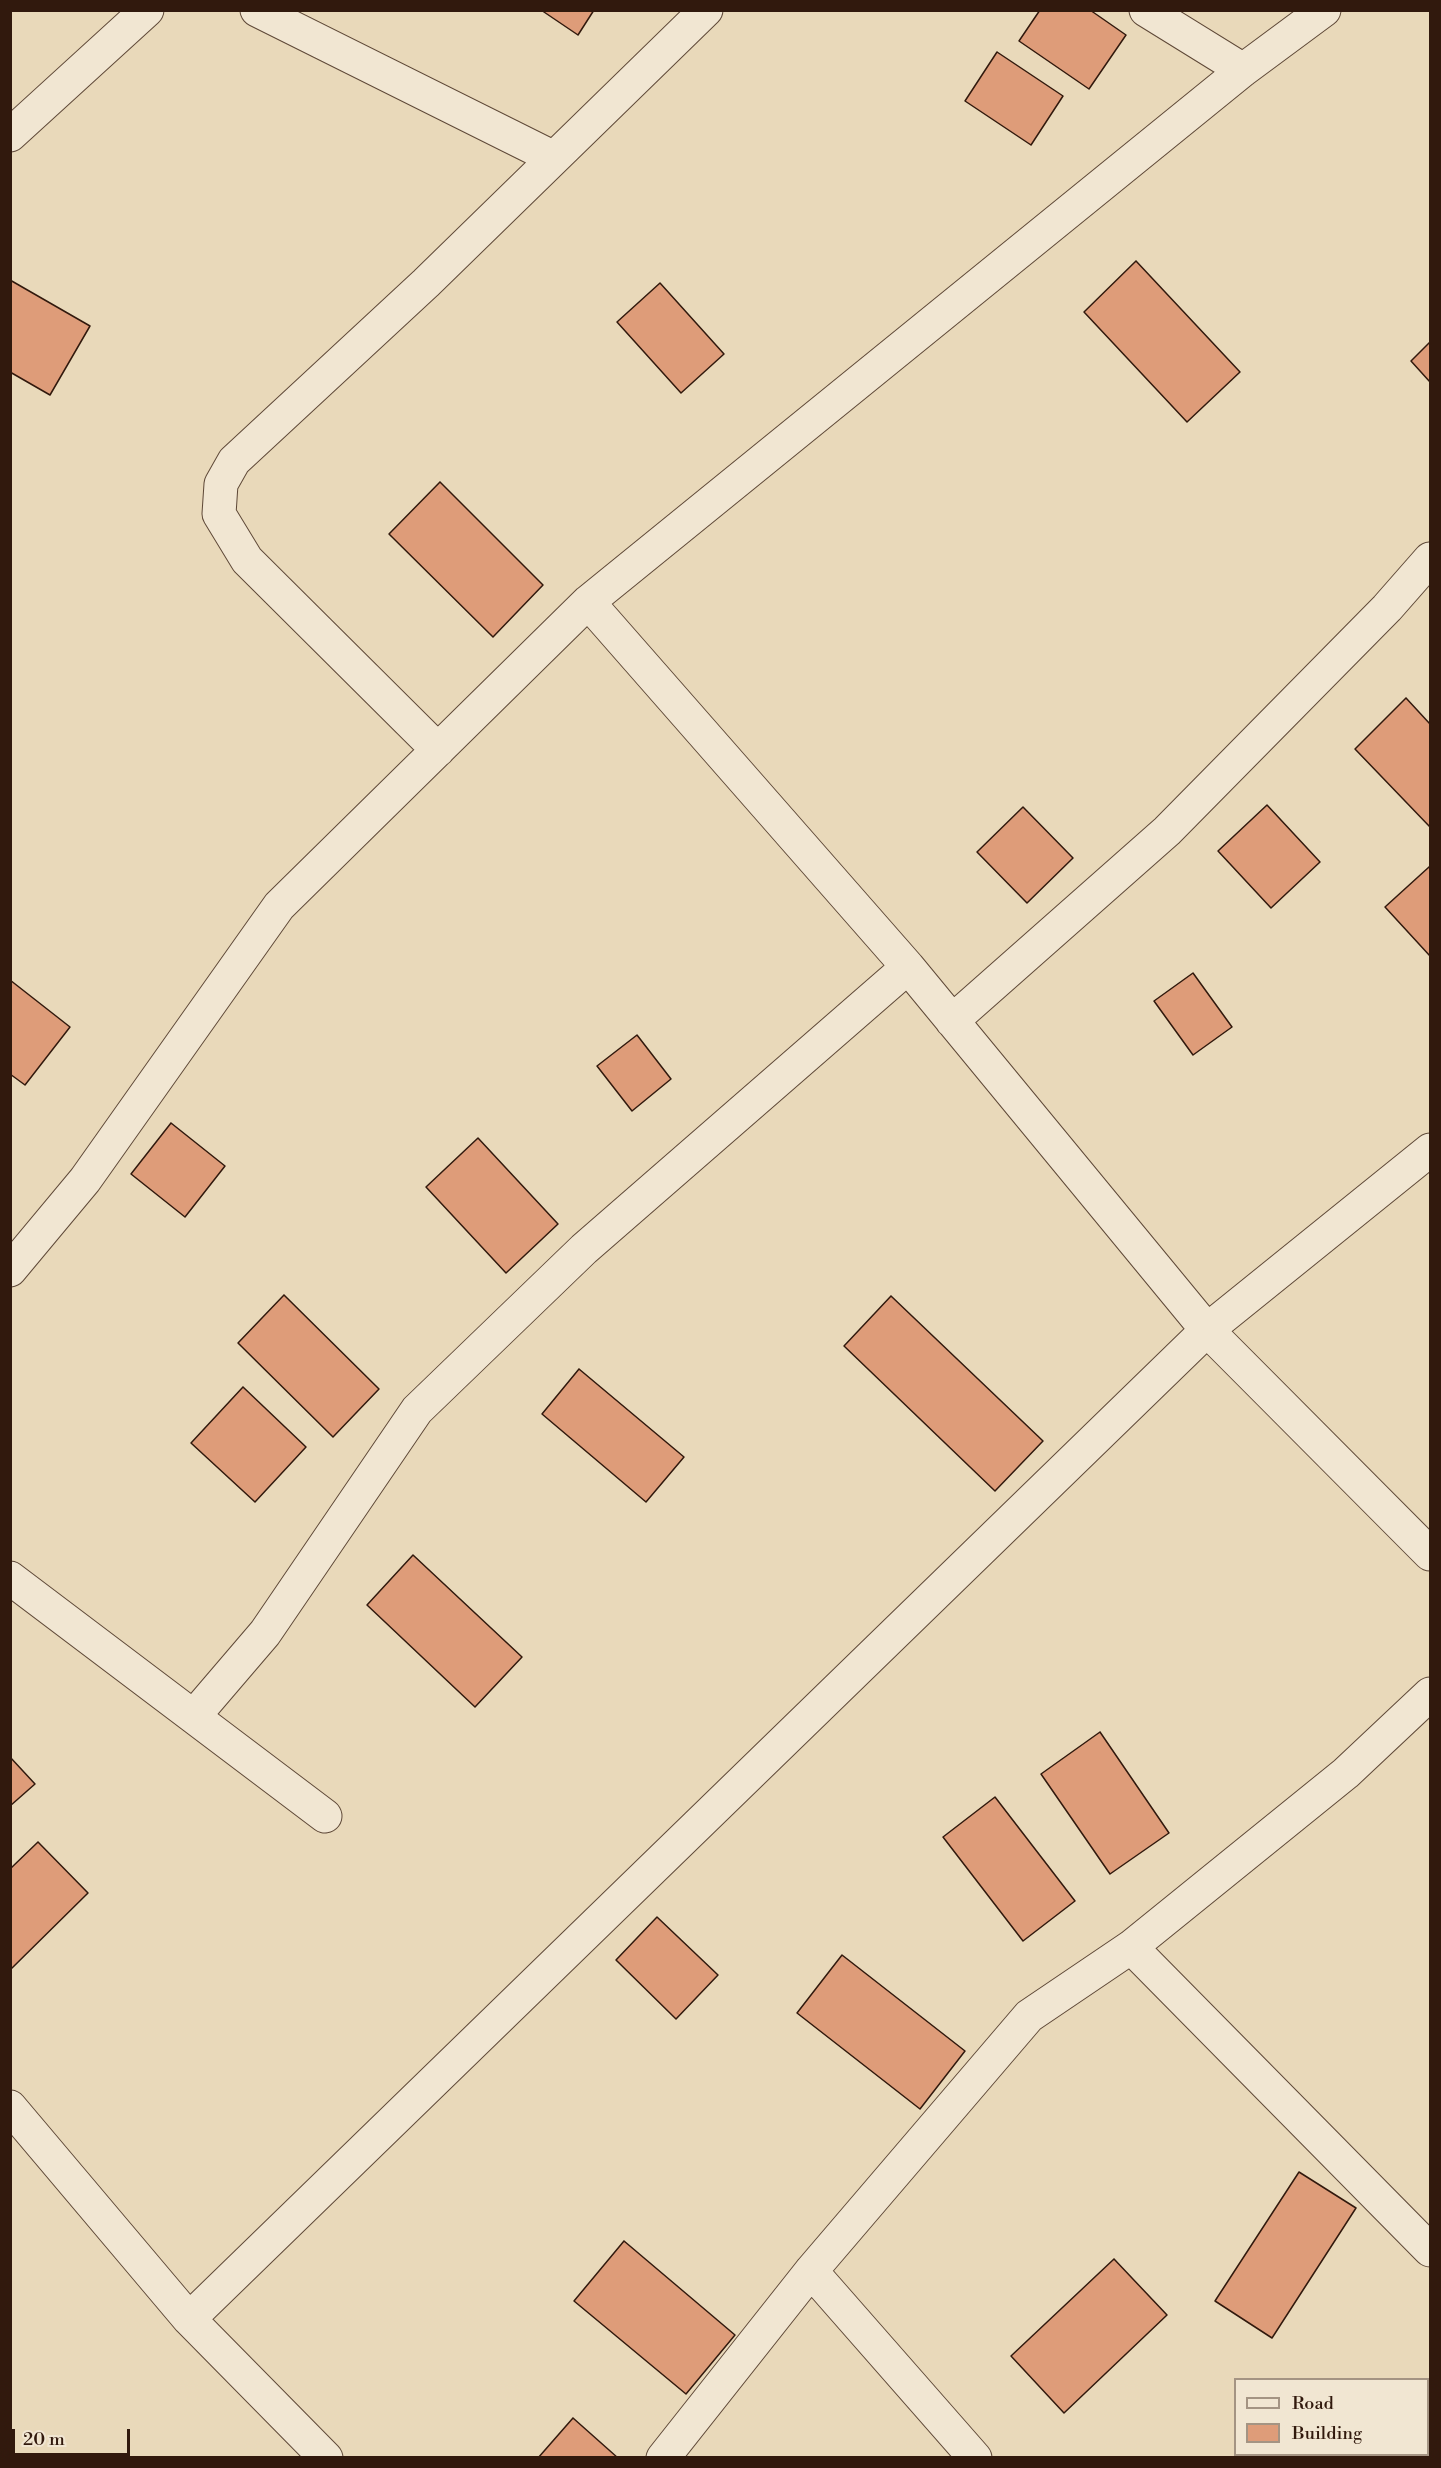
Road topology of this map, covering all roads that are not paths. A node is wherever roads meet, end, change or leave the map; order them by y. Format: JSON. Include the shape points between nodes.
{"nodes":[{"id":1,"x":147,"y":10,"type":"edge"},
{"id":2,"x":257,"y":10,"type":"edge"},
{"id":3,"x":706,"y":10,"type":"edge"},
{"id":4,"x":1146,"y":10,"type":"edge"},
{"id":5,"x":1324,"y":10,"type":"edge"},
{"id":6,"x":1243,"y":70,"type":"junction"},
{"id":7,"x":10,"y":135,"type":"edge"},
{"id":8,"x":554,"y":158,"type":"junction"},
{"id":9,"x":1431,"y":559,"type":"edge"},
{"id":10,"x":588,"y":602,"type":"junction"},
{"id":11,"x":438,"y":750,"type":"junction"},
{"id":12,"x":908,"y":967,"type":"junction"},
{"id":13,"x":952,"y":1021,"type":"junction"},
{"id":14,"x":1431,"y":1150,"type":"edge"},
{"id":15,"x":10,"y":1270,"type":"edge"},
{"id":16,"x":1207,"y":1330,"type":"junction"},
{"id":17,"x":1431,"y":1554,"type":"edge"},
{"id":18,"x":10,"y":1578,"type":"edge"},
{"id":19,"x":1431,"y":1694,"type":"edge"},
{"id":20,"x":194,"y":1716,"type":"junction"},
{"id":21,"x":325,"y":1816,"type":"dead end"},
{"id":22,"x":1131,"y":1947,"type":"junction"},
{"id":23,"x":10,"y":2107,"type":"edge"},
{"id":24,"x":1431,"y":2250,"type":"edge"},
{"id":25,"x":811,"y":2271,"type":"junction"},
{"id":26,"x":189,"y":2319,"type":"junction"},
{"id":27,"x":326,"y":2457,"type":"edge"},
{"id":28,"x":663,"y":2457,"type":"edge"},
{"id":29,"x":975,"y":2457,"type":"edge"}],
"edges":[{"from":1,"to":7,"type":"street"},
{"from":2,"to":8,"type":"street"},
{"from":3,"to":8,"type":"street"},
{"from":4,"to":6,"type":"street"},
{"from":5,"to":6,"type":"street"},
{"from":6,"to":10,"type":"street"},
{"from":8,"to":11,"type":"street","via":[[426,283],[234,460],[221,484],[219,514],[247,560]]},
{"from":9,"to":13,"type":"street","via":[[1167,831]]},
{"from":10,"to":11,"type":"street"},
{"from":10,"to":12,"type":"street"},
{"from":11,"to":15,"type":"street","via":[[279,906],[85,1180]]},
{"from":12,"to":13,"type":"street"},
{"from":12,"to":20,"type":"street","via":[[584,1249],[417,1410],[265,1633]]},
{"from":13,"to":16,"type":"street"},
{"from":14,"to":16,"type":"street"},
{"from":16,"to":17,"type":"street"},
{"from":16,"to":26,"type":"street"},
{"from":18,"to":20,"type":"street"},
{"from":19,"to":22,"type":"street","via":[[1346,1773]]},
{"from":20,"to":21,"type":"street"},
{"from":22,"to":24,"type":"street"},
{"from":22,"to":25,"type":"street","via":[[1029,2016]]},
{"from":23,"to":26,"type":"street"},
{"from":25,"to":28,"type":"street"},
{"from":25,"to":29,"type":"street"},
{"from":26,"to":27,"type":"street"}]}
